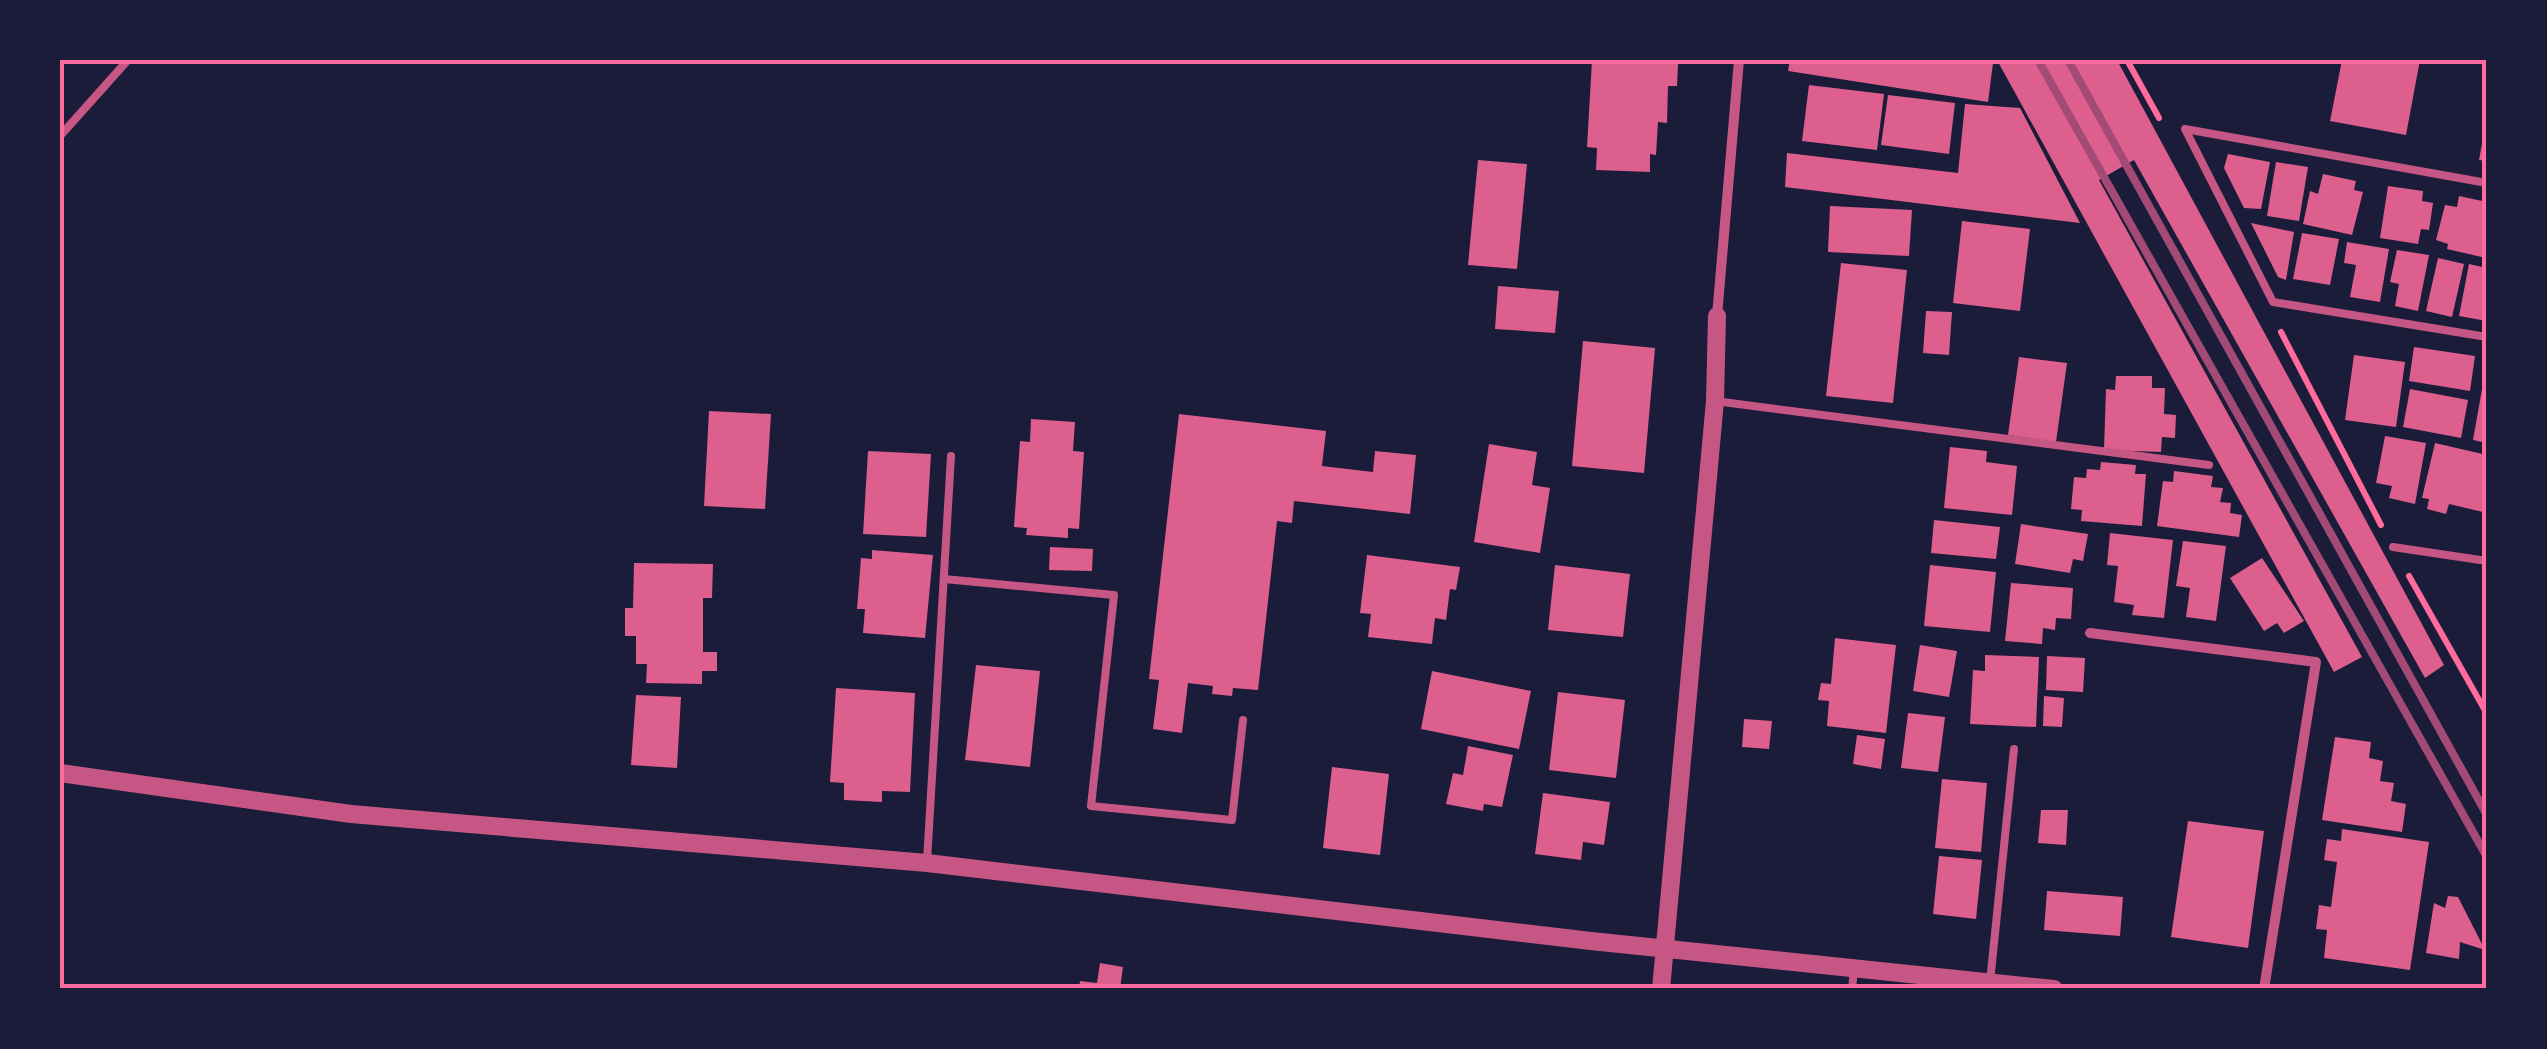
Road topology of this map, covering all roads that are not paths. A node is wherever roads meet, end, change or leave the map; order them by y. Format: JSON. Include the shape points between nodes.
{"nodes":[{"id":1,"x":128,"y":60,"type":"edge"},
{"id":2,"x":1739,"y":60,"type":"edge"},
{"id":3,"x":60,"y":136,"type":"edge"},
{"id":4,"x":2487,"y":183,"type":"edge"},
{"id":5,"x":1717,"y":316,"type":"joint"},
{"id":6,"x":2487,"y":337,"type":"edge"},
{"id":7,"x":1715,"y":401,"type":"junction"},
{"id":8,"x":952,"y":456,"type":"dead end"},
{"id":9,"x":2209,"y":465,"type":"dead end"},
{"id":10,"x":2393,"y":547,"type":"road end"},
{"id":11,"x":2487,"y":561,"type":"edge"},
{"id":12,"x":944,"y":579,"type":"junction"},
{"id":13,"x":2090,"y":632,"type":"dead end"},
{"id":14,"x":1243,"y":720,"type":"dead end"},
{"id":15,"x":2014,"y":749,"type":"dead end"},
{"id":16,"x":60,"y":773,"type":"edge"},
{"id":17,"x":927,"y":862,"type":"junction"},
{"id":18,"x":1664,"y":950,"type":"junction"},
{"id":19,"x":1854,"y":968,"type":"junction"},
{"id":20,"x":1990,"y":982,"type":"junction"},
{"id":21,"x":1661,"y":989,"type":"edge"},
{"id":22,"x":1852,"y":989,"type":"edge"},
{"id":23,"x":2054,"y":989,"type":"edge"},
{"id":24,"x":2264,"y":989,"type":"edge"}],
"edges":[{"from":1,"to":3,"type":"lane"},
{"from":2,"to":5,"type":"street"},
{"from":4,"to":6,"type":"lane","via":[[2185,129],[2274,302]]},
{"from":5,"to":7,"type":"street"},
{"from":7,"to":9,"type":"lane"},
{"from":7,"to":18,"type":"street"},
{"from":8,"to":12,"type":"lane"},
{"from":10,"to":11,"type":"lane"},
{"from":12,"to":14,"type":"lane","via":[[1114,596],[1091,806],[1232,820]]},
{"from":12,"to":17,"type":"lane"},
{"from":13,"to":24,"type":"street","via":[[2316,662]]},
{"from":15,"to":20,"type":"lane"},
{"from":16,"to":17,"type":"street","via":[[350,814]]},
{"from":17,"to":18,"type":"street"},
{"from":18,"to":19,"type":"street"},
{"from":18,"to":21,"type":"street"},
{"from":19,"to":20,"type":"street"},
{"from":19,"to":22,"type":"lane"},
{"from":20,"to":23,"type":"street"}]}
